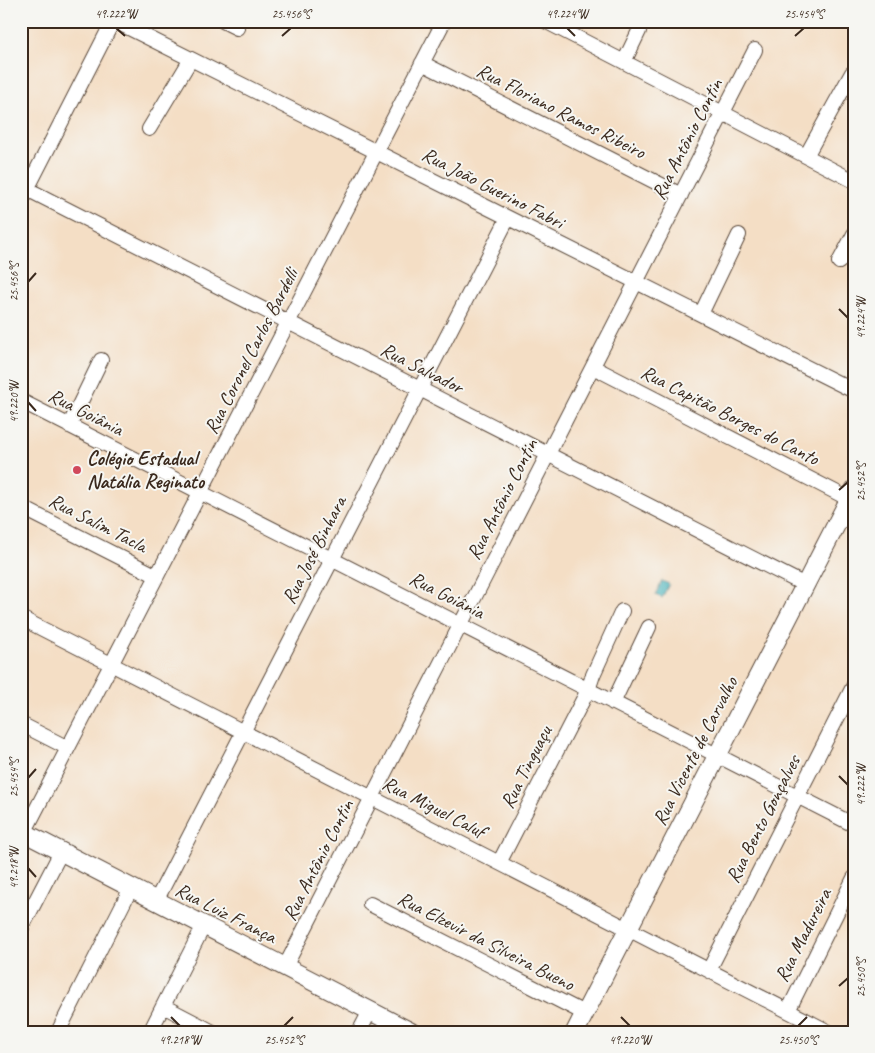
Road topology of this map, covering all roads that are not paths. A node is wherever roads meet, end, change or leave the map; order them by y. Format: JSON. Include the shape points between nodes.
{"nodes":[{"id":1,"x":114,"y":21,"type":"edge"},
{"id":2,"x":223,"y":21,"type":"edge"},
{"id":3,"x":444,"y":21,"type":"edge"},
{"id":4,"x":545,"y":21,"type":"edge"},
{"id":5,"x":237,"y":28,"type":"dead end"},
{"id":6,"x":639,"y":31,"type":"dead end"},
{"id":7,"x":755,"y":50,"type":"dead end"},
{"id":8,"x":190,"y":59,"type":"junction"},
{"id":9,"x":624,"y":62,"type":"junction"},
{"id":10,"x":422,"y":63,"type":"junction"},
{"id":11,"x":852,"y":73,"type":"dead end"},
{"id":12,"x":723,"y":113,"type":"junction"},
{"id":13,"x":149,"y":129,"type":"dead end"},
{"id":14,"x":376,"y":152,"type":"junction"},
{"id":15,"x":806,"y":156,"type":"junction"},
{"id":16,"x":854,"y":181,"type":"edge"},
{"id":17,"x":23,"y":192,"type":"edge"},
{"id":18,"x":681,"y":195,"type":"junction"},
{"id":19,"x":508,"y":218,"type":"junction"},
{"id":20,"x":854,"y":234,"type":"edge"},
{"id":21,"x":739,"y":235,"type":"dead end"},
{"id":22,"x":839,"y":262,"type":"dead end"},
{"id":23,"x":636,"y":282,"type":"junction"},
{"id":24,"x":701,"y":314,"type":"junction"},
{"id":25,"x":288,"y":322,"type":"junction"},
{"id":26,"x":101,"y":360,"type":"dead end"},
{"id":27,"x":593,"y":367,"type":"junction"},
{"id":28,"x":420,"y":389,"type":"junction"},
{"id":29,"x":854,"y":391,"type":"edge"},
{"id":30,"x":21,"y":401,"type":"edge"},
{"id":31,"x":69,"y":426,"type":"junction"},
{"id":32,"x":548,"y":455,"type":"junction"},
{"id":33,"x":200,"y":492,"type":"junction"},
{"id":34,"x":851,"y":494,"type":"edge"},
{"id":35,"x":21,"y":507,"type":"edge"},
{"id":36,"x":332,"y":559,"type":"junction"},
{"id":37,"x":157,"y":576,"type":"junction"},
{"id":38,"x":804,"y":585,"type":"junction"},
{"id":39,"x":622,"y":611,"type":"dead end"},
{"id":40,"x":21,"y":618,"type":"edge"},
{"id":41,"x":460,"y":625,"type":"junction"},
{"id":42,"x":649,"y":627,"type":"dead end"},
{"id":43,"x":112,"y":664,"type":"junction"},
{"id":44,"x":854,"y":685,"type":"edge"},
{"id":45,"x":588,"y":690,"type":"junction"},
{"id":46,"x":613,"y":702,"type":"junction"},
{"id":47,"x":21,"y":724,"type":"edge"},
{"id":48,"x":243,"y":732,"type":"junction"},
{"id":49,"x":68,"y":748,"type":"junction"},
{"id":50,"x":717,"y":756,"type":"junction"},
{"id":51,"x":797,"y":796,"type":"junction"},
{"id":52,"x":372,"y":798,"type":"junction"},
{"id":53,"x":854,"y":825,"type":"edge"},
{"id":54,"x":23,"y":832,"type":"edge"},
{"id":55,"x":61,"y":852,"type":"junction"},
{"id":56,"x":499,"y":863,"type":"junction"},
{"id":57,"x":854,"y":878,"type":"edge"},
{"id":58,"x":132,"y":888,"type":"junction"},
{"id":59,"x":156,"y":901,"type":"junction"},
{"id":60,"x":370,"y":904,"type":"dead end"},
{"id":61,"x":204,"y":925,"type":"junction"},
{"id":62,"x":21,"y":929,"type":"edge"},
{"id":63,"x":628,"y":929,"type":"junction"},
{"id":64,"x":285,"y":967,"type":"junction"},
{"id":65,"x":709,"y":970,"type":"junction"},
{"id":66,"x":163,"y":1006,"type":"junction"},
{"id":67,"x":370,"y":1010,"type":"junction"},
{"id":68,"x":788,"y":1011,"type":"junction"},
{"id":69,"x":584,"y":1013,"type":"junction"},
{"id":70,"x":58,"y":1032,"type":"edge"},
{"id":71,"x":150,"y":1032,"type":"edge"},
{"id":72,"x":213,"y":1032,"type":"edge"},
{"id":73,"x":359,"y":1032,"type":"edge"},
{"id":74,"x":411,"y":1032,"type":"edge"},
{"id":75,"x":575,"y":1032,"type":"edge"},
{"id":76,"x":829,"y":1032,"type":"edge"}],
"edges":[{"from":1,"to":8,"type":"street","name":"Rua João Guerino Fabri"},
{"from":1,"to":17,"type":"street"},
{"from":2,"to":5,"type":"street"},
{"from":3,"to":10,"type":"street","name":"Rua Coronel Carlos Bardelli"},
{"from":4,"to":9,"type":"street"},
{"from":6,"to":9,"type":"street"},
{"from":7,"to":12,"type":"street","name":"Rua Antônio Contin"},
{"from":8,"to":13,"type":"street"},
{"from":8,"to":14,"type":"street","name":"Rua João Guerino Fabri"},
{"from":9,"to":12,"type":"street"},
{"from":10,"to":14,"type":"street","name":"Rua Coronel Carlos Bardelli"},
{"from":10,"to":18,"type":"street","name":"Rua Floriano Ramos Ribeiro"},
{"from":11,"to":15,"type":"street"},
{"from":12,"to":15,"type":"street"},
{"from":12,"to":18,"type":"street","name":"Rua Antônio Contin"},
{"from":14,"to":19,"type":"street","name":"Rua João Guerino Fabri"},
{"from":14,"to":25,"type":"street","name":"Rua Coronel Carlos Bardelli"},
{"from":15,"to":16,"type":"street"},
{"from":17,"to":25,"type":"street","name":"Rua Salvador"},
{"from":18,"to":23,"type":"street","name":"Rua Antônio Contin"},
{"from":19,"to":23,"type":"street","name":"Rua João Guerino Fabri"},
{"from":19,"to":28,"type":"street","name":"Rua José Binhara"},
{"from":20,"to":22,"type":"street"},
{"from":21,"to":24,"type":"street"},
{"from":23,"to":24,"type":"street","name":"Rua João Guerino Fabri"},
{"from":23,"to":27,"type":"street","name":"Rua Antônio Contin"},
{"from":24,"to":29,"type":"street","name":"Rua João Guerino Fabri"},
{"from":25,"to":28,"type":"street","name":"Rua Salvador"},
{"from":25,"to":33,"type":"street","name":"Rua Coronel Carlos Bardelli"},
{"from":26,"to":31,"type":"street"},
{"from":27,"to":32,"type":"street","name":"Rua Antônio Contin"},
{"from":27,"to":34,"type":"street","name":"Rua Capitão Borges do Canto"},
{"from":28,"to":32,"type":"street","name":"Rua Salvador"},
{"from":28,"to":36,"type":"street","name":"Rua José Binhara"},
{"from":30,"to":31,"type":"street","name":"Rua Goiânia"},
{"from":31,"to":33,"type":"street","name":"Rua Goiânia"},
{"from":32,"to":38,"type":"street","name":"Rua Salvador"},
{"from":32,"to":41,"type":"street","name":"Rua Antônio Contin"},
{"from":33,"to":36,"type":"street","name":"Rua Goiânia"},
{"from":33,"to":37,"type":"street","name":"Rua Coronel Carlos Bardelli"},
{"from":34,"to":38,"type":"main road","name":"Rua Vicente de Carvalho"},
{"from":35,"to":37,"type":"street","name":"Rua Salim Tacla"},
{"from":36,"to":41,"type":"street","name":"Rua Goiânia"},
{"from":36,"to":48,"type":"street","name":"Rua José Binhara"},
{"from":37,"to":43,"type":"street","name":"Rua Coronel Carlos Bardelli"},
{"from":38,"to":50,"type":"main road","name":"Rua Vicente de Carvalho"},
{"from":39,"to":45,"type":"street","name":"Rua Tinguaçu"},
{"from":40,"to":43,"type":"street","name":"Rua Miguel Caluf"},
{"from":41,"to":45,"type":"street","name":"Rua Goiânia"},
{"from":41,"to":52,"type":"street","name":"Rua Antônio Contin"},
{"from":42,"to":46,"type":"street"},
{"from":43,"to":48,"type":"street","name":"Rua Miguel Caluf"},
{"from":43,"to":49,"type":"street","name":"Rua Coronel Carlos Bardelli"},
{"from":44,"to":51,"type":"street","name":"Rua Bento Gonçalves"},
{"from":45,"to":46,"type":"street","name":"Rua Goiânia"},
{"from":45,"to":56,"type":"street","name":"Rua Tinguaçu"},
{"from":46,"to":50,"type":"street","name":"Rua Goiânia"},
{"from":47,"to":49,"type":"street"},
{"from":48,"to":52,"type":"street","name":"Rua Miguel Caluf"},
{"from":48,"to":59,"type":"street","name":"Rua José Binhara"},
{"from":49,"to":54,"type":"street","name":"Rua Coronel Carlos Bardelli"},
{"from":50,"to":51,"type":"street","name":"Rua Goiânia"},
{"from":50,"to":63,"type":"main road","name":"Rua Vicente de Carvalho"},
{"from":51,"to":53,"type":"street","name":"Rua Goiânia"},
{"from":51,"to":65,"type":"street","name":"Rua Bento Gonçalves"},
{"from":52,"to":56,"type":"street","name":"Rua Miguel Caluf"},
{"from":52,"to":64,"type":"street","name":"Rua Antônio Contin"},
{"from":54,"to":55,"type":"main road","name":"Rua Luiz França"},
{"from":55,"to":58,"type":"main road","name":"Rua Luiz França"},
{"from":55,"to":62,"type":"street"},
{"from":56,"to":63,"type":"street","name":"Rua Miguel Caluf"},
{"from":57,"to":68,"type":"street","name":"Rua Madureira"},
{"from":58,"to":59,"type":"main road","name":"Rua Luiz França"},
{"from":58,"to":70,"type":"street"},
{"from":59,"to":61,"type":"main road","name":"Rua Luiz França"},
{"from":60,"to":69,"type":"street","name":"Rua Elzevir da Silveira Bueno"},
{"from":61,"to":64,"type":"main road","name":"Rua Luiz França"},
{"from":61,"to":66,"type":"street"},
{"from":63,"to":65,"type":"street","name":"Rua Miguel Caluf"},
{"from":63,"to":69,"type":"main road","name":"Rua Vicente de Carvalho"},
{"from":64,"to":67,"type":"main road","name":"Rua Luiz França"},
{"from":65,"to":68,"type":"street","name":"Rua Miguel Caluf"},
{"from":66,"to":71,"type":"street"},
{"from":66,"to":72,"type":"street"},
{"from":67,"to":73,"type":"street"},
{"from":67,"to":74,"type":"main road","name":"Rua Luiz França"},
{"from":68,"to":76,"type":"street","name":"Rua Miguel Caluf"},
{"from":69,"to":75,"type":"main road","name":"Rua Vicente de Carvalho"}]}
